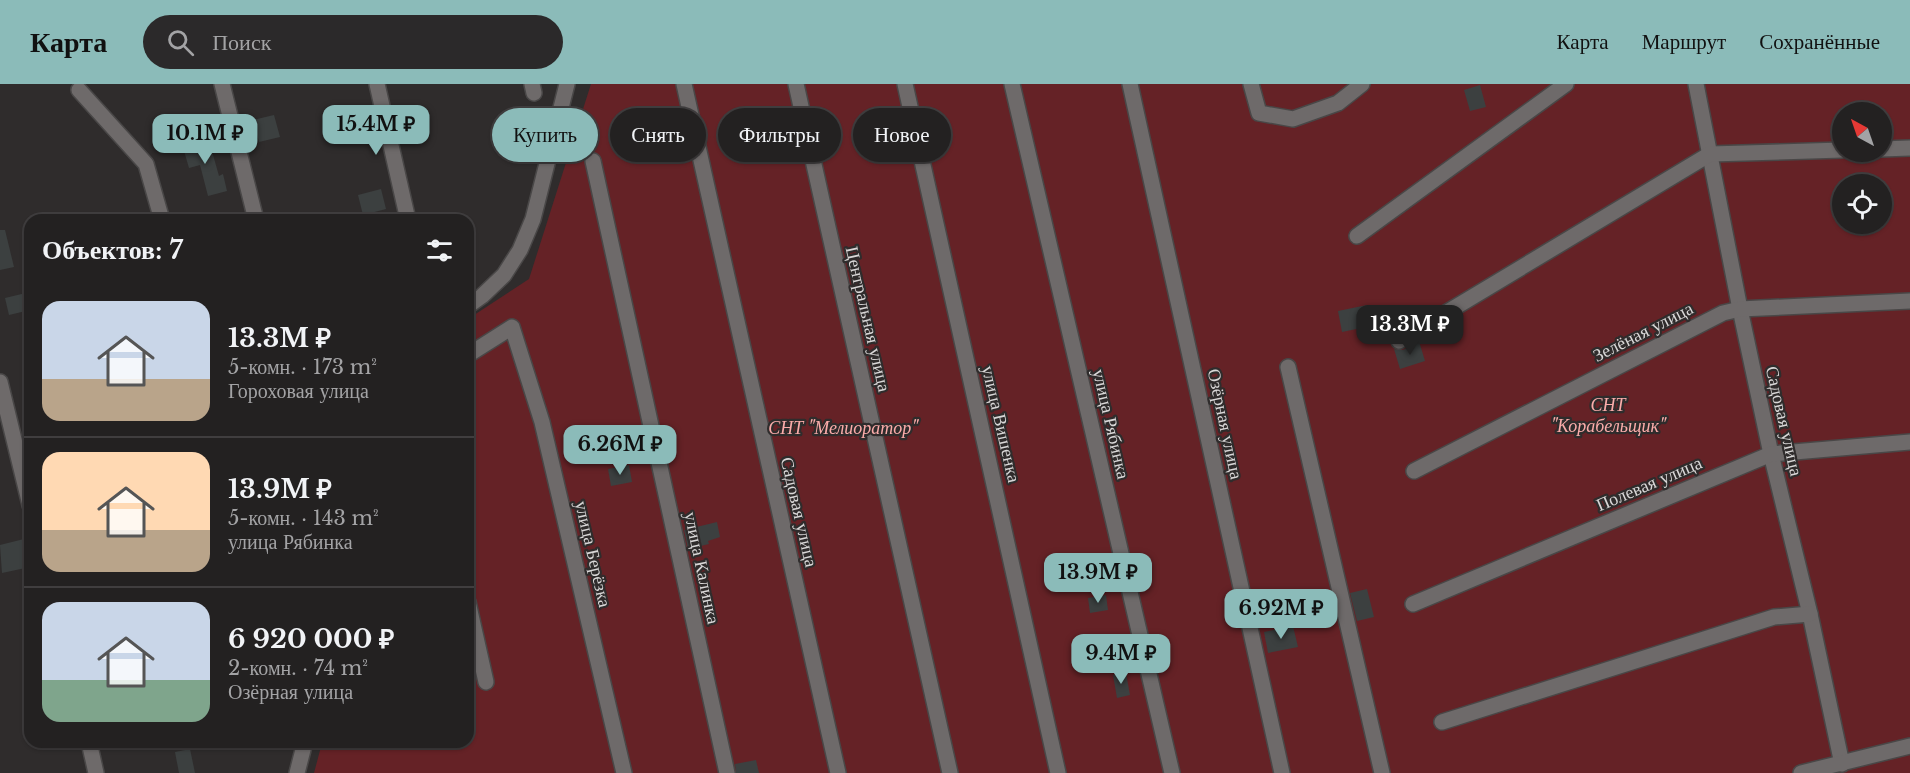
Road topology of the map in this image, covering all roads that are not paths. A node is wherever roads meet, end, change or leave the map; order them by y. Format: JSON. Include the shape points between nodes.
{"nodes":[{"id":1,"x":222,"y":84,"type":"edge"},
{"id":2,"x":377,"y":84,"type":"edge"},
{"id":3,"x":567,"y":84,"type":"edge"},
{"id":4,"x":684,"y":84,"type":"edge"},
{"id":5,"x":796,"y":84,"type":"edge"},
{"id":6,"x":904,"y":84,"type":"edge"},
{"id":7,"x":1012,"y":84,"type":"edge"},
{"id":8,"x":1130,"y":84,"type":"edge"},
{"id":9,"x":1251,"y":84,"type":"edge"},
{"id":10,"x":1362,"y":84,"type":"edge"},
{"id":11,"x":1566,"y":84,"type":"edge"},
{"id":12,"x":1696,"y":84,"type":"edge"},
{"id":13,"x":79,"y":90,"type":"dead end"},
{"id":14,"x":1910,"y":148,"type":"edge"},
{"id":15,"x":1892,"y":149,"type":"edge"},
{"id":16,"x":1832,"y":150,"type":"edge"},
{"id":17,"x":1710,"y":154,"type":"junction"},
{"id":18,"x":593,"y":162,"type":"edge"},
{"id":19,"x":160,"y":214,"type":"edge"},
{"id":20,"x":254,"y":214,"type":"edge"},
{"id":21,"x":407,"y":214,"type":"edge"},
{"id":22,"x":1357,"y":236,"type":"dead end"},
{"id":23,"x":1910,"y":301,"type":"edge"},
{"id":24,"x":474,"y":302,"type":"edge"},
{"id":25,"x":1740,"y":309,"type":"junction"},
{"id":26,"x":1399,"y":341,"type":"dead end"},
{"id":27,"x":474,"y":351,"type":"edge"},
{"id":28,"x":1288,"y":367,"type":"dead end"},
{"id":29,"x":0,"y":382,"type":"edge"},
{"id":30,"x":1910,"y":442,"type":"edge"},
{"id":31,"x":1771,"y":454,"type":"junction"},
{"id":32,"x":1414,"y":471,"type":"dead end"},
{"id":33,"x":24,"y":480,"type":"edge"},
{"id":34,"x":1413,"y":604,"type":"dead end"},
{"id":35,"x":1810,"y":614,"type":"junction"},
{"id":36,"x":474,"y":629,"type":"edge"},
{"id":37,"x":486,"y":682,"type":"dead end"},
{"id":38,"x":1442,"y":722,"type":"dead end"},
{"id":39,"x":1910,"y":746,"type":"edge"},
{"id":40,"x":90,"y":748,"type":"edge"},
{"id":41,"x":303,"y":748,"type":"edge"},
{"id":42,"x":1842,"y":764,"type":"junction"},
{"id":43,"x":96,"y":773,"type":"edge"},
{"id":44,"x":297,"y":773,"type":"edge"},
{"id":45,"x":624,"y":773,"type":"edge"},
{"id":46,"x":727,"y":773,"type":"edge"},
{"id":47,"x":838,"y":773,"type":"edge"},
{"id":48,"x":950,"y":773,"type":"edge"},
{"id":49,"x":1058,"y":773,"type":"edge"},
{"id":50,"x":1172,"y":773,"type":"edge"},
{"id":51,"x":1282,"y":773,"type":"edge"},
{"id":52,"x":1382,"y":773,"type":"edge"},
{"id":53,"x":1801,"y":773,"type":"edge"}],
"edges":[{"from":1,"to":20,"type":"street"},
{"from":2,"to":21,"type":"street"},
{"from":3,"to":24,"type":"street","via":[[533,219],[520,250],[504,275]]},
{"from":4,"to":47,"type":"street","name":"Садовая улица"},
{"from":5,"to":48,"type":"street","name":"Центральная улица"},
{"from":6,"to":49,"type":"street","name":"улица Вишенка"},
{"from":7,"to":50,"type":"street","name":"улица Рябинка"},
{"from":8,"to":51,"type":"street","name":"Озёрная улица"},
{"from":9,"to":10,"type":"street","via":[[1258,113],[1293,119],[1338,103]]},
{"from":11,"to":22,"type":"street"},
{"from":12,"to":17,"type":"street","name":"Садовая улица"},
{"from":13,"to":19,"type":"street","via":[[146,164]]},
{"from":14,"to":15,"type":"street"},
{"from":16,"to":17,"type":"street"},
{"from":17,"to":25,"type":"street","name":"Садовая улица"},
{"from":17,"to":26,"type":"street"},
{"from":18,"to":46,"type":"street","name":"улица Калинка"},
{"from":23,"to":25,"type":"street","name":"Зелёная улица"},
{"from":25,"to":31,"type":"street","name":"Садовая улица"},
{"from":25,"to":32,"type":"street","name":"Зелёная улица","via":[[1723,313]]},
{"from":27,"to":45,"type":"street","name":"улица Берёзка","via":[[512,327],[542,422]]},
{"from":28,"to":52,"type":"street"},
{"from":29,"to":33,"type":"street"},
{"from":30,"to":31,"type":"street","name":"Полевая улица"},
{"from":31,"to":34,"type":"street","name":"Полевая улица"},
{"from":31,"to":35,"type":"street","name":"Садовая улица"},
{"from":35,"to":38,"type":"street","via":[[1773,617]]},
{"from":35,"to":42,"type":"street","name":"Садовая улица"},
{"from":36,"to":37,"type":"street"},
{"from":39,"to":42,"type":"street"},
{"from":40,"to":43,"type":"street"},
{"from":41,"to":44,"type":"street"},
{"from":42,"to":53,"type":"street"}]}
